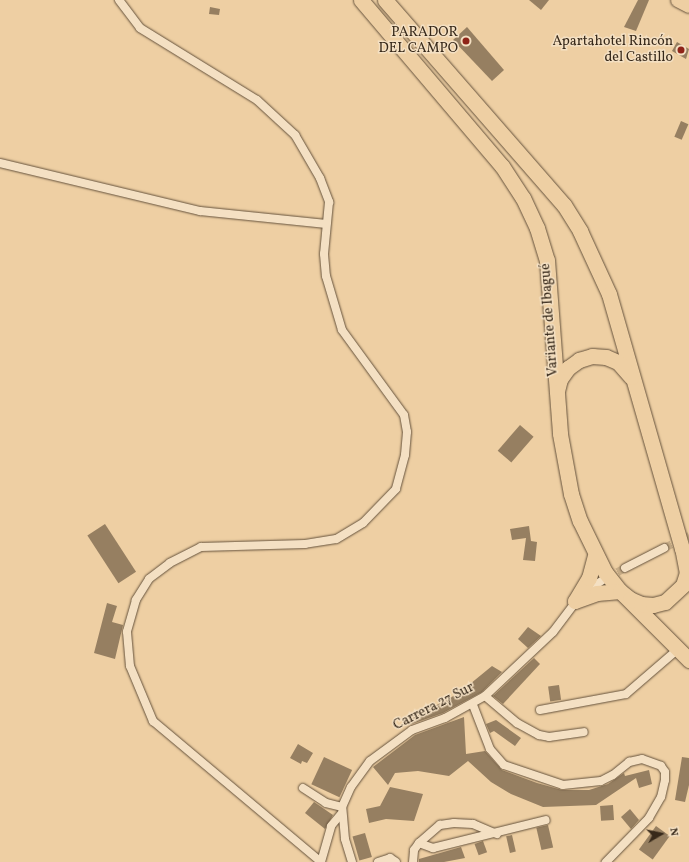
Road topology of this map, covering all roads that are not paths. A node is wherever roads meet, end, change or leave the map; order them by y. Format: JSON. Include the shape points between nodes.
{"nodes":[{"id":1,"x":119,"y":0,"type":"edge"},
{"id":2,"x":361,"y":0,"type":"edge"},
{"id":3,"x":386,"y":0,"type":"edge"},
{"id":4,"x":677,"y":0,"type":"edge"},
{"id":5,"x":689,"y":6,"type":"edge"},
{"id":6,"x":0,"y":163,"type":"edge"},
{"id":7,"x":326,"y":224,"type":"junction"},
{"id":8,"x":634,"y":384,"type":"junction"},
{"id":9,"x":556,"y":402,"type":"junction"},
{"id":10,"x":664,"y":548,"type":"tunnel mouth"},
{"id":11,"x":686,"y":555,"type":"edge"},
{"id":12,"x":595,"y":556,"type":"junction"},
{"id":13,"x":625,"y":568,"type":"tunnel mouth"},
{"id":14,"x":604,"y":580,"type":"tunnel mouth"},
{"id":15,"x":620,"y":591,"type":"junction"},
{"id":16,"x":575,"y":601,"type":"junction"},
{"id":17,"x":677,"y":650,"type":"junction"},
{"id":18,"x":689,"y":660,"type":"edge"},
{"id":19,"x":485,"y":696,"type":"junction"},
{"id":20,"x":473,"y":705,"type":"junction"},
{"id":21,"x":540,"y":710,"type":"dead end"},
{"id":22,"x":584,"y":732,"type":"dead end"},
{"id":23,"x":303,"y":788,"type":"dead end"},
{"id":24,"x":342,"y":811,"type":"junction"},
{"id":25,"x":546,"y":820,"type":"dead end"},
{"id":26,"x":497,"y":834,"type":"junction"},
{"id":27,"x":419,"y":843,"type":"junction"},
{"id":28,"x":321,"y":862,"type":"edge"},
{"id":29,"x":352,"y":862,"type":"edge"},
{"id":30,"x":378,"y":862,"type":"edge"},
{"id":31,"x":396,"y":862,"type":"edge"},
{"id":32,"x":413,"y":862,"type":"edge"},
{"id":33,"x":606,"y":862,"type":"edge"}],
"edges":[{"from":1,"to":7,"type":"street","via":[[140,28],[257,100],[295,135],[320,178],[328,202]]},
{"from":2,"to":9,"type":"highway","name":"Variante de Ibagué","via":[[502,166],[524,198],[547,260]]},
{"from":3,"to":8,"type":"highway","via":[[564,204],[609,294]]},
{"from":4,"to":5,"type":"main road"},
{"from":6,"to":7,"type":"street","via":[[200,210]]},
{"from":7,"to":28,"type":"street","via":[[326,276],[342,330],[404,415],[407,432],[405,455],[396,488],[363,523],[336,538],[305,544],[201,547],[170,563],[149,579],[139,595],[127,632],[130,666],[153,721]]},
{"from":8,"to":9,"type":"highway","via":[[628,372],[618,362],[606,357],[592,356],[579,360],[568,368],[560,379]]},
{"from":8,"to":11,"type":"highway"},
{"from":9,"to":12,"type":"highway","name":"Variante de Ibagué","via":[[571,494]]},
{"from":10,"to":13,"type":"street"},
{"from":11,"to":15,"type":"highway","via":[[687,573],[683,585],[676,595],[665,602],[641,604]]},
{"from":12,"to":15,"type":"highway","name":"Variante de Ibagué"},
{"from":12,"to":16,"type":"highway","via":[[589,578]]},
{"from":14,"to":16,"type":"street","name":"Carrera 27 Sur"},
{"from":15,"to":16,"type":"highway","via":[[597,593]]},
{"from":15,"to":17,"type":"highway","name":"Variante de Ibagué"},
{"from":16,"to":19,"type":"street","name":"Carrera 27 Sur","via":[[553,632]]},
{"from":17,"to":18,"type":"highway","name":"Variante de Ibagué"},
{"from":17,"to":21,"type":"street","via":[[626,694]]},
{"from":19,"to":20,"type":"street","name":"Carrera 27 Sur"},
{"from":19,"to":22,"type":"street","via":[[517,723],[539,736],[549,738]]},
{"from":20,"to":24,"type":"street","name":"Carrera 27 Sur","via":[[398,739],[370,761],[350,787]]},
{"from":20,"to":33,"type":"street","via":[[490,749],[504,765],[556,783],[563,785],[601,781],[629,762],[642,759],[661,766],[665,780],[661,797],[650,818]]},
{"from":23,"to":24,"type":"street"},
{"from":24,"to":28,"type":"street","name":"Carrera 27 Sur","via":[[331,826]]},
{"from":24,"to":29,"type":"street","via":[[345,839]]},
{"from":25,"to":26,"type":"street"},
{"from":26,"to":27,"type":"street","via":[[433,848]]},
{"from":26,"to":27,"type":"street","via":[[473,824],[454,823],[440,826]]},
{"from":27,"to":32,"type":"street","via":[[414,850]]},
{"from":30,"to":31,"type":"street","via":[[390,858]]}]}
